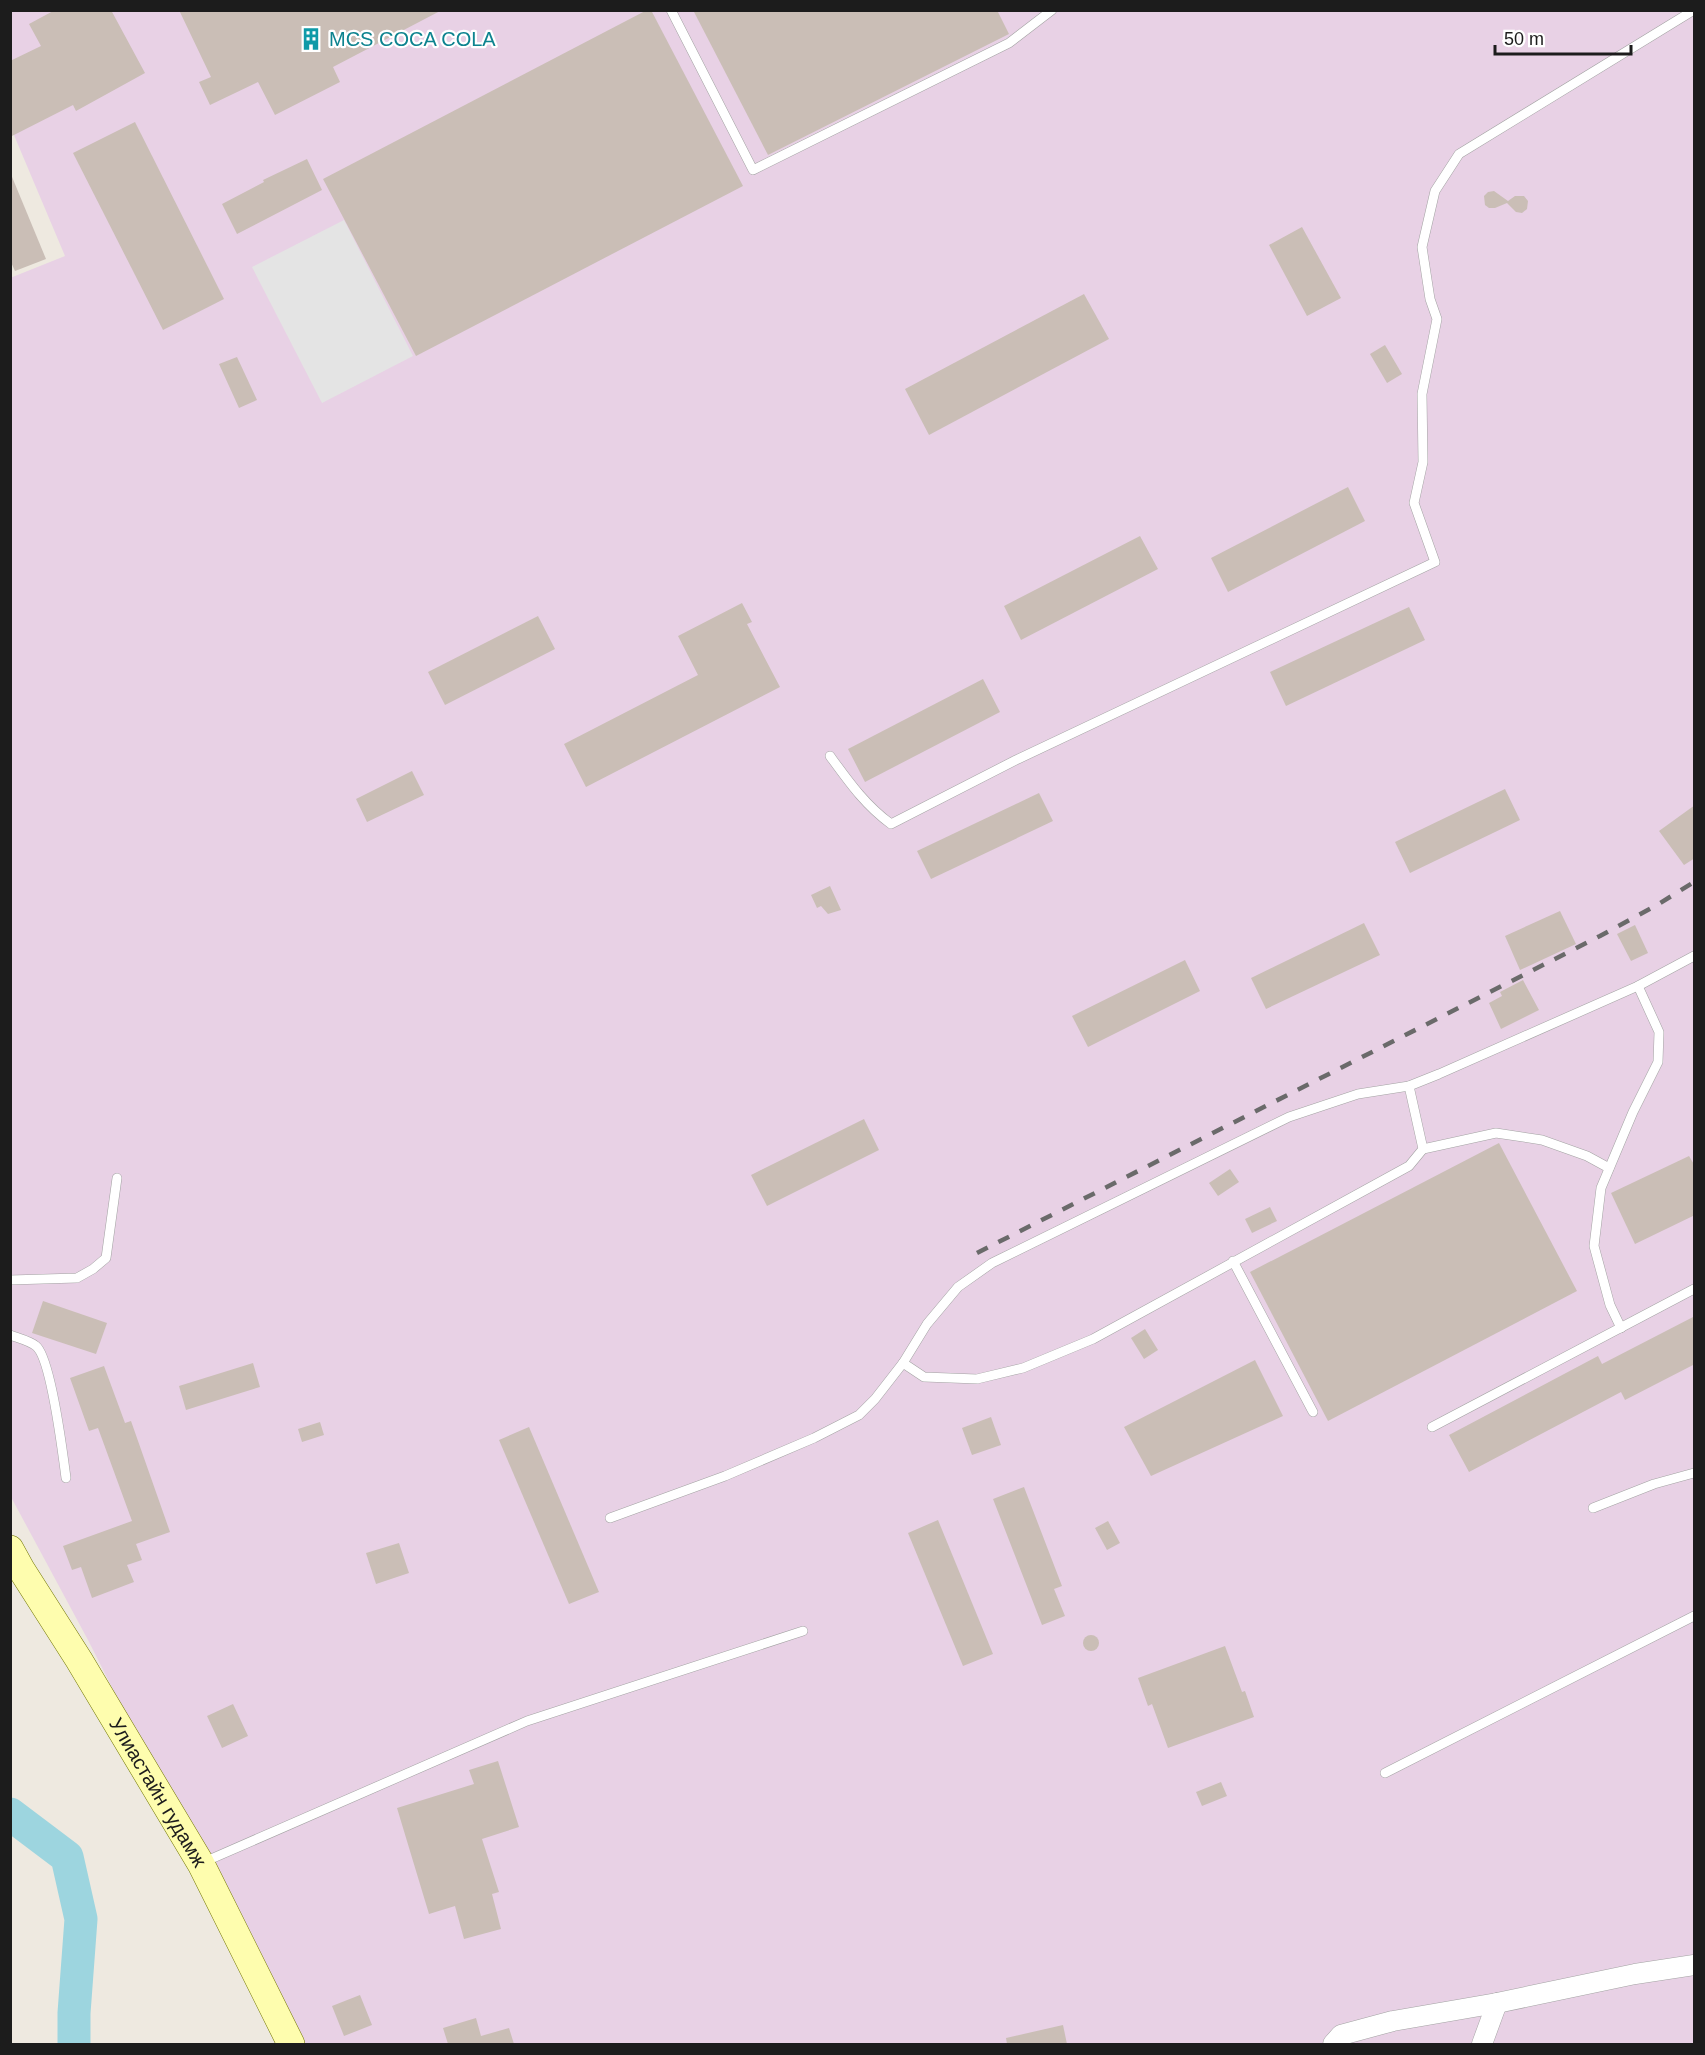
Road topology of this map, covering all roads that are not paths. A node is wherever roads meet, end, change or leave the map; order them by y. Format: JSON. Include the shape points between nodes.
{"nodes":[{"id":1,"x":671,"y":10,"type":"edge"},
{"id":2,"x":1052,"y":10,"type":"edge"},
{"id":3,"x":1694,"y":10,"type":"edge"},
{"id":4,"x":830,"y":756,"type":"dead end"},
{"id":5,"x":1695,"y":956,"type":"edge"},
{"id":6,"x":1638,"y":986,"type":"junction"},
{"id":7,"x":1409,"y":1086,"type":"junction"},
{"id":8,"x":1423,"y":1149,"type":"junction"},
{"id":9,"x":1609,"y":1168,"type":"junction"},
{"id":10,"x":117,"y":1178,"type":"dead end"},
{"id":11,"x":1233,"y":1262,"type":"junction"},
{"id":12,"x":10,"y":1280,"type":"edge"},
{"id":13,"x":1695,"y":1289,"type":"edge"},
{"id":14,"x":1621,"y":1328,"type":"junction"},
{"id":15,"x":10,"y":1335,"type":"edge"},
{"id":16,"x":903,"y":1363,"type":"junction"},
{"id":17,"x":1313,"y":1412,"type":"dead end"},
{"id":18,"x":1432,"y":1427,"type":"dead end"},
{"id":19,"x":1695,"y":1473,"type":"edge"},
{"id":20,"x":66,"y":1478,"type":"dead end"},
{"id":21,"x":1593,"y":1508,"type":"dead end"},
{"id":22,"x":610,"y":1518,"type":"dead end"},
{"id":23,"x":10,"y":1550,"type":"edge"},
{"id":24,"x":1695,"y":1616,"type":"edge"},
{"id":25,"x":803,"y":1631,"type":"dead end"},
{"id":26,"x":1385,"y":1773,"type":"dead end"},
{"id":27,"x":201,"y":1864,"type":"junction"},
{"id":28,"x":1695,"y":1965,"type":"edge"},
{"id":29,"x":1497,"y":2003,"type":"junction"},
{"id":30,"x":291,"y":2044,"type":"edge"},
{"id":31,"x":1333,"y":2044,"type":"edge"},
{"id":32,"x":1482,"y":2044,"type":"edge"}],
"edges":[{"from":1,"to":2,"type":"lane","via":[[753,170],[1009,43]]},
{"from":3,"to":4,"type":"lane","via":[[1459,154],[1435,191],[1422,247],[1437,319],[1422,394],[1423,462],[1414,503],[1435,562],[1016,760],[891,824],[857,794]]},
{"from":5,"to":6,"type":"lane"},
{"from":6,"to":7,"type":"lane"},
{"from":6,"to":9,"type":"lane","via":[[1659,1032],[1658,1062]]},
{"from":7,"to":8,"type":"lane"},
{"from":7,"to":16,"type":"lane","via":[[1358,1094],[1289,1117],[992,1263],[958,1287],[927,1324]]},
{"from":8,"to":9,"type":"lane","via":[[1497,1133],[1542,1140]]},
{"from":8,"to":11,"type":"lane","via":[[1409,1166]]},
{"from":9,"to":14,"type":"lane","via":[[1600,1188],[1594,1246],[1610,1305]]},
{"from":10,"to":12,"type":"lane","via":[[105,1258],[77,1278]]},
{"from":11,"to":16,"type":"lane","via":[[1093,1339],[1023,1368],[976,1379],[924,1377]]},
{"from":11,"to":17,"type":"lane"},
{"from":13,"to":14,"type":"lane"},
{"from":14,"to":18,"type":"lane"},
{"from":15,"to":20,"type":"lane","via":[[36,1346],[42,1354],[55,1403]]},
{"from":16,"to":22,"type":"lane","via":[[875,1399],[844,1424],[725,1476]]},
{"from":19,"to":21,"type":"lane"},
{"from":23,"to":27,"type":"main road","name":"Улиастайн гудамж"},
{"from":24,"to":26,"type":"lane"},
{"from":25,"to":27,"type":"lane","via":[[527,1721]]},
{"from":27,"to":30,"type":"main road","name":"Улиастайн гудамж"},
{"from":28,"to":29,"type":"street"},
{"from":29,"to":31,"type":"street","via":[[1393,2021],[1341,2035]]},
{"from":29,"to":32,"type":"street"}]}
